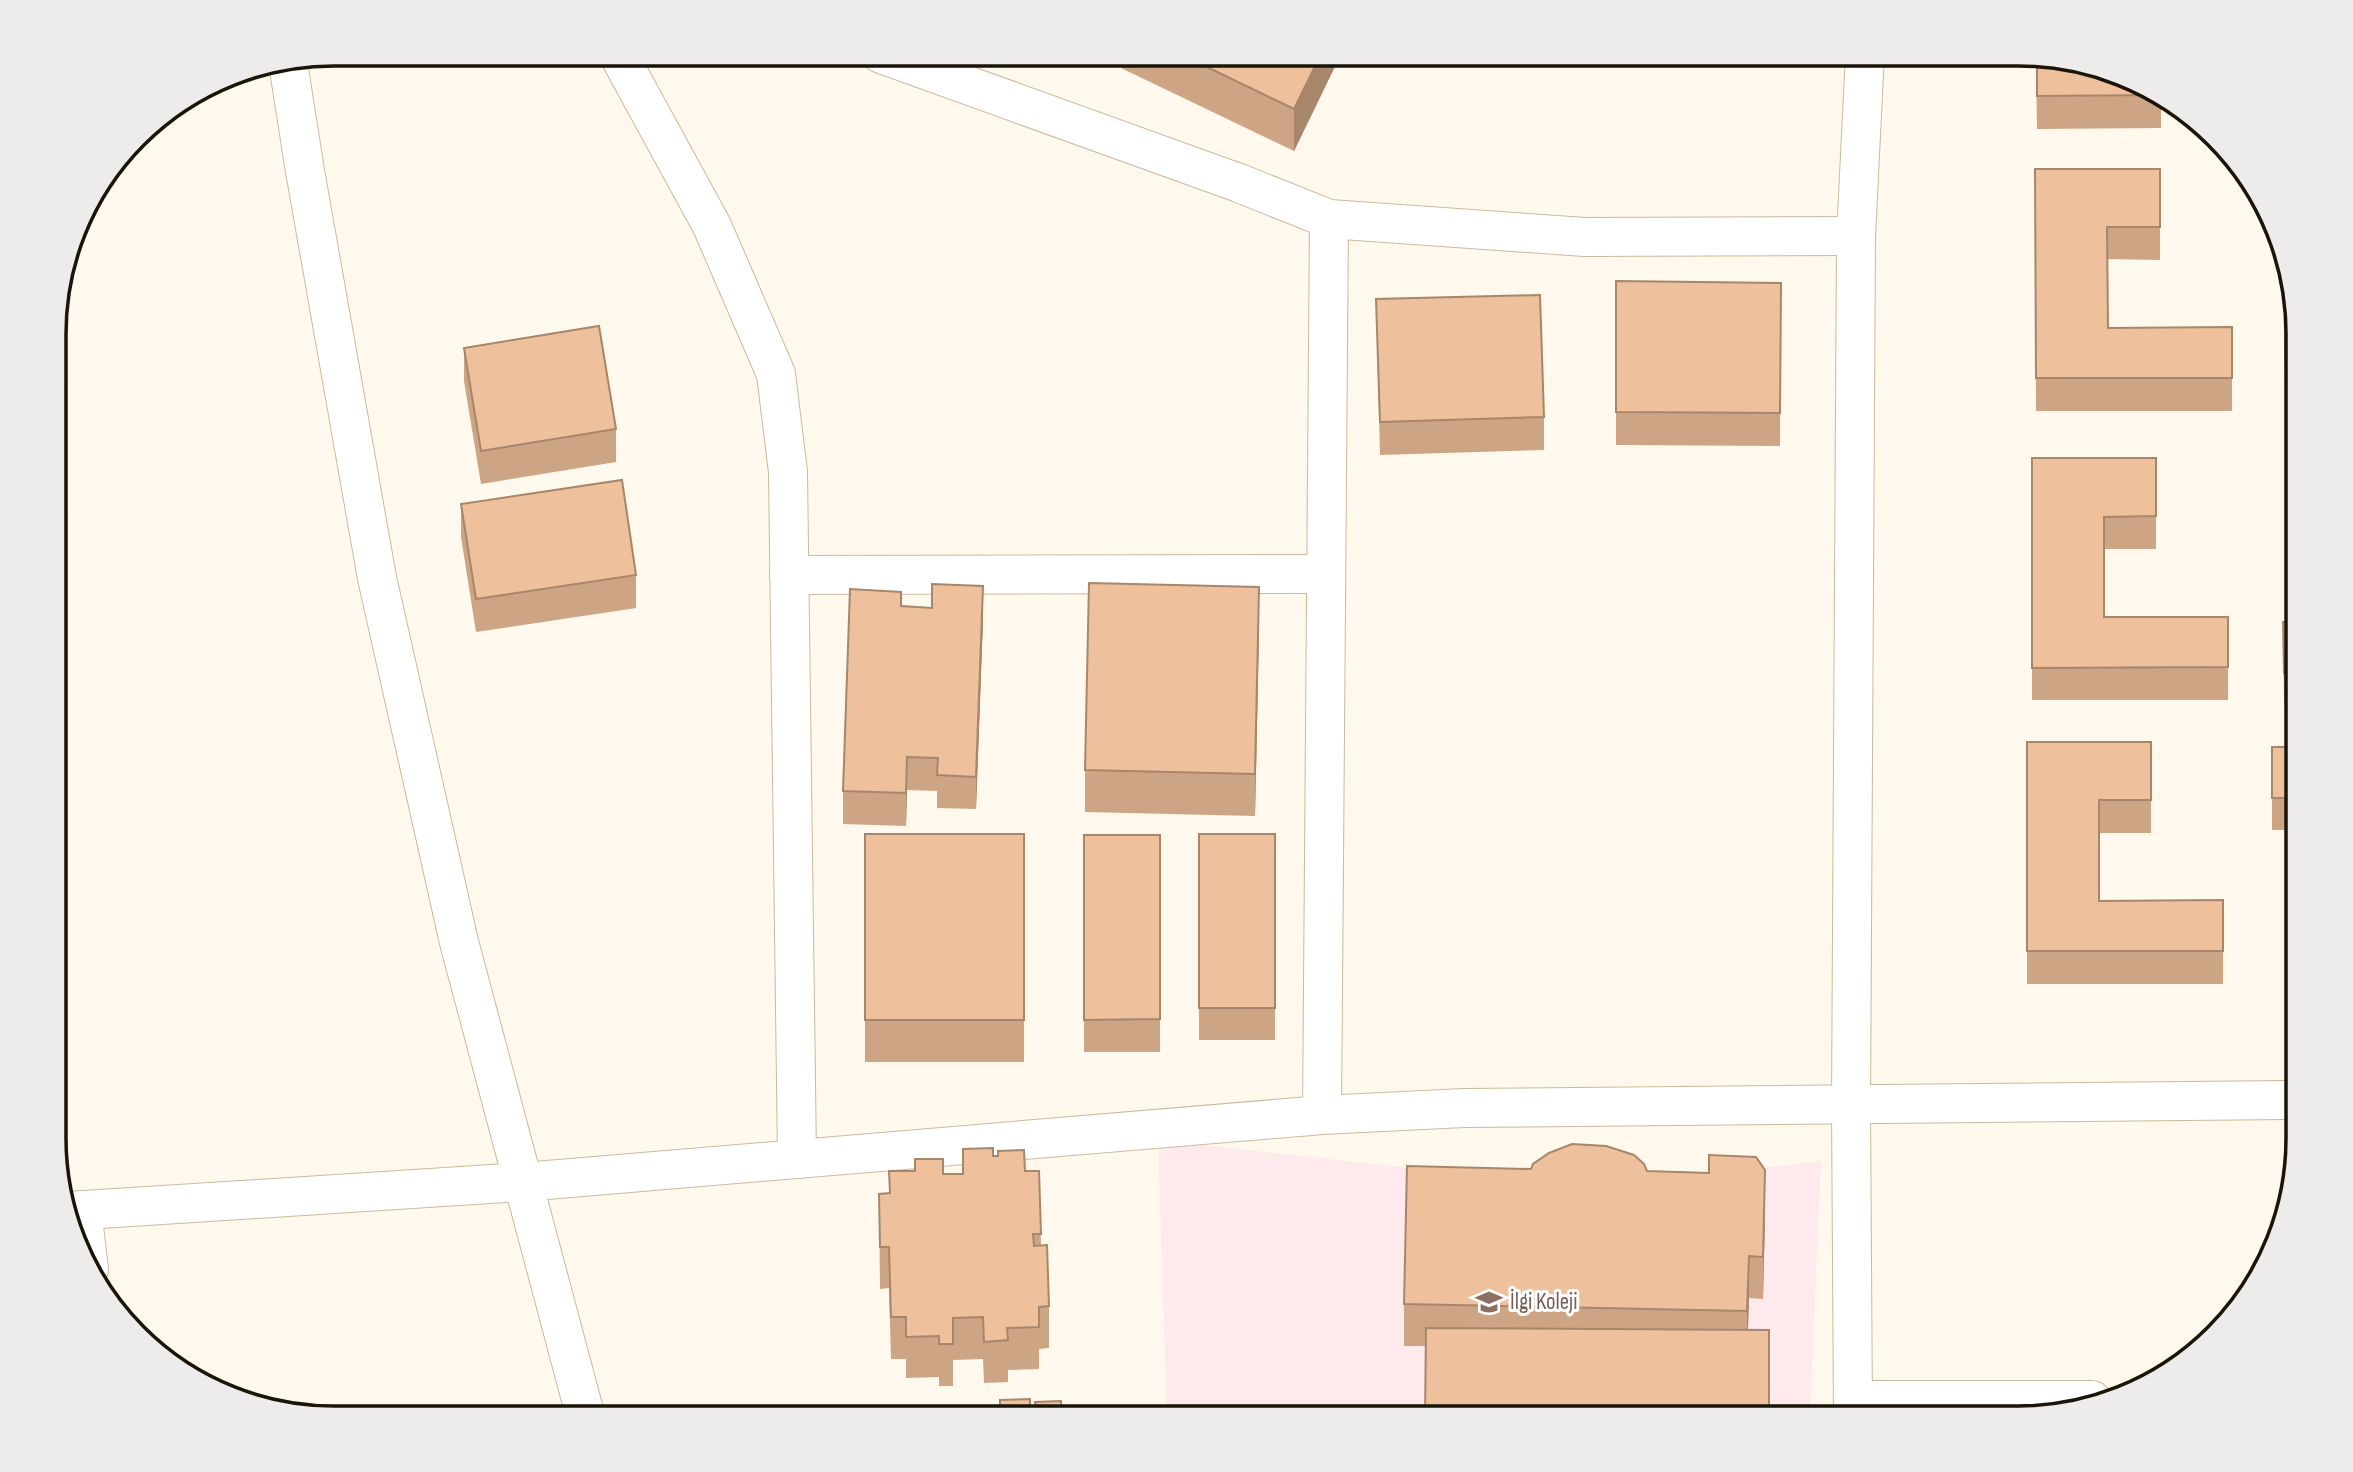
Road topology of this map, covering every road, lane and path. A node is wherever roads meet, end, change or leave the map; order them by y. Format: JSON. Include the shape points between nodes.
{"nodes":[{"id":1,"x":625,"y":66,"type":"edge"},
{"id":2,"x":914,"y":66,"type":"edge"},
{"id":3,"x":1864,"y":66,"type":"edge"},
{"id":4,"x":289,"y":71,"type":"edge"},
{"id":5,"x":1329,"y":219,"type":"junction"},
{"id":6,"x":1856,"y":236,"type":"junction"},
{"id":7,"x":1326,"y":574,"type":"junction"},
{"id":8,"x":789,"y":575,"type":"junction"},
{"id":9,"x":2286,"y":1101,"type":"edge"},
{"id":10,"x":1851,"y":1105,"type":"junction"},
{"id":11,"x":1322,"y":1115,"type":"junction"},
{"id":12,"x":797,"y":1159,"type":"junction"},
{"id":13,"x":523,"y":1182,"type":"junction"},
{"id":14,"x":77,"y":1211,"type":"edge"},
{"id":15,"x":2059,"y":1402,"type":"edge"},
{"id":16,"x":583,"y":1406,"type":"edge"},
{"id":17,"x":1854,"y":1406,"type":"edge"},
{"id":18,"x":1943,"y":1406,"type":"edge"}],
"edges":[{"from":1,"to":8,"type":"street","via":[[712,226],[776,374],[788,472]]},
{"from":2,"to":5,"type":"street"},
{"from":3,"to":6,"type":"street"},
{"from":4,"to":13,"type":"street","via":[[377,578],[458,942]]},
{"from":5,"to":6,"type":"street","via":[[1585,237]]},
{"from":5,"to":7,"type":"street"},
{"from":6,"to":10,"type":"street"},
{"from":7,"to":8,"type":"street"},
{"from":7,"to":11,"type":"street"},
{"from":8,"to":12,"type":"street"},
{"from":9,"to":10,"type":"street"},
{"from":10,"to":11,"type":"street","via":[[1464,1108]]},
{"from":10,"to":17,"type":"street"},
{"from":11,"to":12,"type":"street"},
{"from":12,"to":13,"type":"street"},
{"from":13,"to":14,"type":"street"},
{"from":13,"to":16,"type":"street"},
{"from":15,"to":18,"type":"street"}]}
